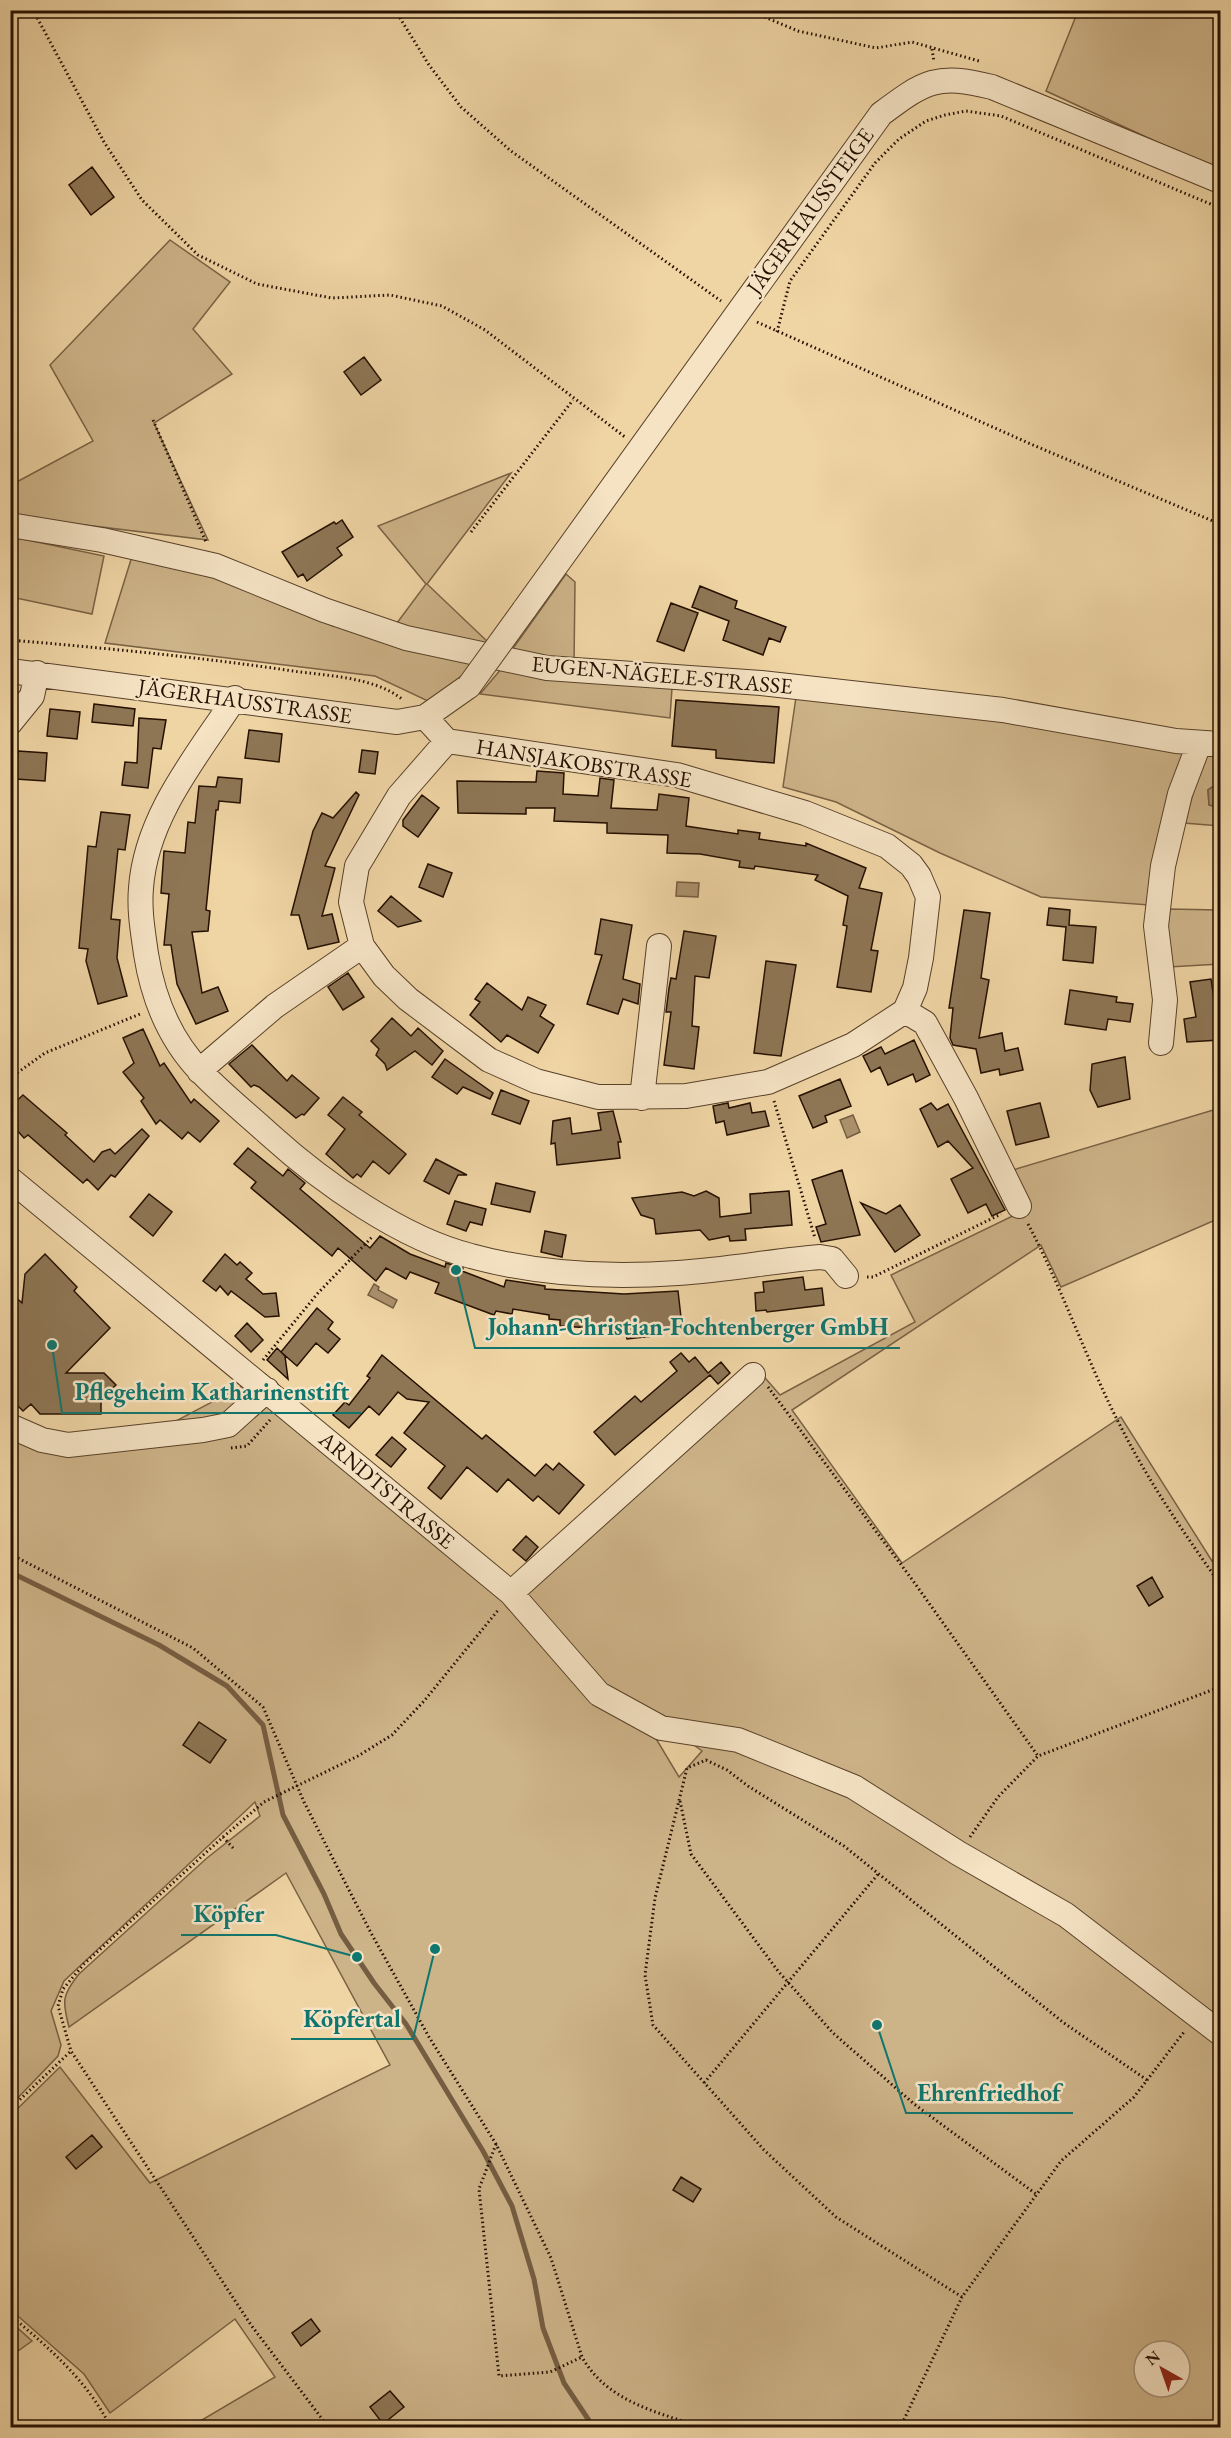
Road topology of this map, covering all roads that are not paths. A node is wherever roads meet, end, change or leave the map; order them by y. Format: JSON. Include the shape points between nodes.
{"nodes":[{"id":1,"x":1221,"y":182,"type":"edge"},
{"id":2,"x":10,"y":525,"type":"edge"},
{"id":3,"x":10,"y":671,"type":"edge"},
{"id":4,"x":37,"y":673,"type":"junction"},
{"id":5,"x":469,"y":686,"type":"joint"},
{"id":6,"x":235,"y":698,"type":"junction"},
{"id":7,"x":425,"y":717,"type":"junction"},
{"id":8,"x":10,"y":723,"type":"edge"},
{"id":9,"x":447,"y":741,"type":"junction"},
{"id":10,"x":1210,"y":744,"type":"edge"},
{"id":11,"x":362,"y":946,"type":"junction"},
{"id":12,"x":659,"y":946,"type":"dead end"},
{"id":13,"x":905,"y":1011,"type":"junction"},
{"id":14,"x":1161,"y":1043,"type":"dead end"},
{"id":15,"x":199,"y":1071,"type":"junction"},
{"id":16,"x":642,"y":1098,"type":"junction"},
{"id":17,"x":10,"y":1179,"type":"edge"},
{"id":18,"x":1018,"y":1206,"type":"road end"},
{"id":19,"x":846,"y":1276,"type":"dead end"},
{"id":20,"x":753,"y":1375,"type":"road end"},
{"id":21,"x":259,"y":1383,"type":"junction"},
{"id":22,"x":10,"y":1426,"type":"edge"},
{"id":23,"x":511,"y":1593,"type":"junction"},
{"id":24,"x":1221,"y":2032,"type":"edge"}],
"edges":[{"from":1,"to":5,"type":"street","name":"JÄGERHAUSSTEIGE","bridge":true,"via":[[992,87],[962,79],[936,80],[911,91],[880,114]]},
{"from":2,"to":10,"type":"street","name":"EUGEN-NÄGELE-STRASSE","via":[[102,540],[216,566],[406,638],[547,668],[761,683],[1003,710]]},
{"from":3,"to":4,"type":"street","name":"JÄGERHAUSSTRASSE"},
{"from":4,"to":6,"type":"street","name":"JÄGERHAUSSTRASSE"},
{"from":4,"to":8,"type":"street","via":[[32,696]]},
{"from":5,"to":7,"type":"street","name":"JÄGERHAUSSTRASSE"},
{"from":6,"to":7,"type":"street","name":"JÄGERHAUSSTRASSE","via":[[376,720],[397,722]]},
{"from":6,"to":15,"type":"street","via":[[160,818],[147,852],[141,888],[141,917],[158,1007]]},
{"from":7,"to":9,"type":"street","name":"HANSJAKOBSTRASSE"},
{"from":9,"to":11,"type":"street","via":[[399,796],[357,866],[351,902]]},
{"from":9,"to":13,"type":"street","name":"HANSJAKOBSTRASSE","via":[[677,775],[805,813],[886,846],[910,865],[928,897],[915,988]]},
{"from":10,"to":14,"type":"street","via":[[1180,794],[1163,866],[1156,926],[1165,1000]]},
{"from":11,"to":15,"type":"street","via":[[275,1005]]},
{"from":11,"to":16,"type":"street","via":[[384,976],[408,999],[489,1060],[536,1081],[598,1097]]},
{"from":12,"to":16,"type":"street"},
{"from":13,"to":16,"type":"street","via":[[853,1046],[768,1082],[728,1091]]},
{"from":13,"to":18,"type":"street","via":[[925,1023]]},
{"from":15,"to":19,"type":"street","via":[[292,1154],[387,1222],[469,1256],[534,1268],[608,1275],[679,1273],[820,1257],[832,1259]]},
{"from":17,"to":21,"type":"street","name":"ARNDTSTRASSE"},
{"from":20,"to":23,"type":"street"},
{"from":21,"to":22,"type":"street","via":[[228,1425],[204,1430],[68,1445],[42,1440]]},
{"from":21,"to":23,"type":"street","name":"ARNDTSTRASSE"},
{"from":23,"to":24,"type":"street","name":"ARNDTSTRASSE","via":[[599,1694],[661,1728],[738,1740],[854,1787],[1066,1915]]}]}
